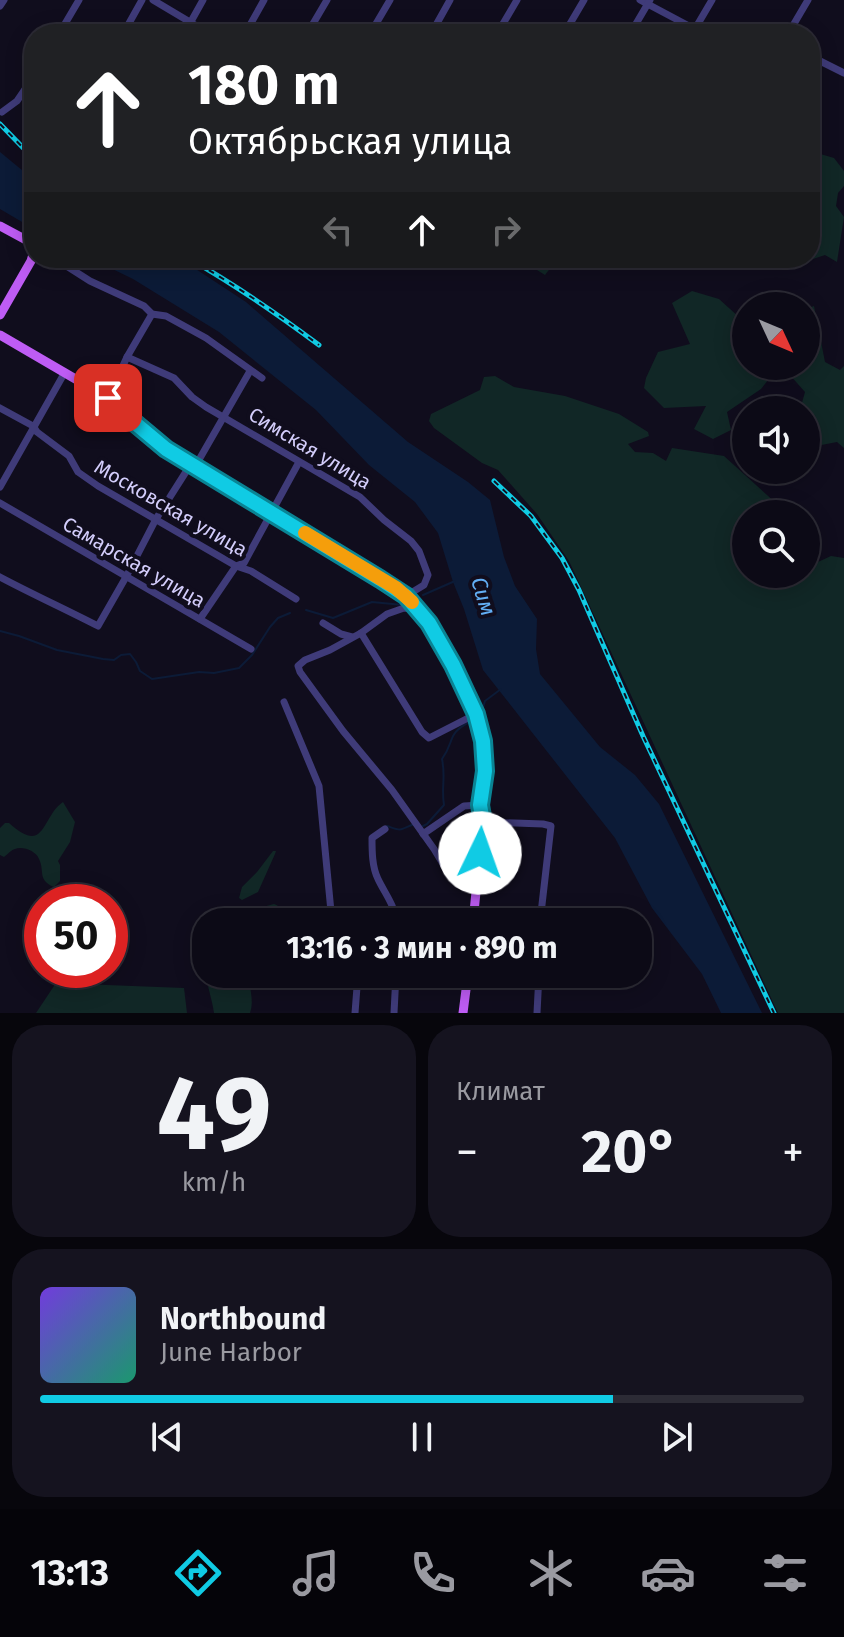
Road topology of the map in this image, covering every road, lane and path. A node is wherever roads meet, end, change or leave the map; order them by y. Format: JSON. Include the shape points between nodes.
{"nodes":[{"id":1,"x":4,"y":0,"type":"edge"},
{"id":2,"x":79,"y":0,"type":"edge"},
{"id":3,"x":142,"y":0,"type":"edge"},
{"id":4,"x":153,"y":0,"type":"edge"},
{"id":5,"x":203,"y":0,"type":"edge"},
{"id":6,"x":264,"y":0,"type":"edge"},
{"id":7,"x":327,"y":0,"type":"edge"},
{"id":8,"x":390,"y":0,"type":"edge"},
{"id":9,"x":450,"y":0,"type":"edge"},
{"id":10,"x":517,"y":0,"type":"edge"},
{"id":11,"x":584,"y":0,"type":"edge"},
{"id":12,"x":712,"y":0,"type":"edge"},
{"id":13,"x":808,"y":0,"type":"edge"},
{"id":14,"x":645,"y":1,"type":"edge"},
{"id":15,"x":0,"y":6,"type":"edge"},
{"id":16,"x":191,"y":21,"type":"junction"},
{"id":17,"x":65,"y":24,"type":"edge"},
{"id":18,"x":129,"y":24,"type":"edge"},
{"id":19,"x":189,"y":24,"type":"edge"},
{"id":20,"x":195,"y":24,"type":"edge"},
{"id":21,"x":251,"y":24,"type":"edge"},
{"id":22,"x":313,"y":24,"type":"edge"},
{"id":23,"x":376,"y":24,"type":"edge"},
{"id":24,"x":437,"y":24,"type":"edge"},
{"id":25,"x":503,"y":24,"type":"edge"},
{"id":26,"x":570,"y":24,"type":"edge"},
{"id":27,"x":635,"y":24,"type":"edge"},
{"id":28,"x":681,"y":24,"type":"edge"},
{"id":29,"x":698,"y":24,"type":"edge"},
{"id":30,"x":794,"y":24,"type":"edge"},
{"id":31,"x":820,"y":61,"type":"edge"},
{"id":32,"x":844,"y":61,"type":"edge"},
{"id":33,"x":842,"y":71,"type":"edge"},
{"id":34,"x":24,"y":91,"type":"edge"},
{"id":35,"x":2,"y":112,"type":"edge"},
{"id":36,"x":0,"y":226,"type":"edge"},
{"id":37,"x":24,"y":239,"type":"edge"},
{"id":38,"x":27,"y":268,"type":"edge"},
{"id":39,"x":70,"y":268,"type":"edge"},
{"id":40,"x":152,"y":314,"type":"junction"},
{"id":41,"x":0,"y":315,"type":"edge"},
{"id":42,"x":0,"y":335,"type":"edge"},
{"id":43,"x":127,"y":357,"type":"junction"},
{"id":44,"x":250,"y":371,"type":"junction"},
{"id":45,"x":65,"y":372,"type":"junction"},
{"id":46,"x":262,"y":378,"type":"dead end"},
{"id":47,"x":108,"y":398,"type":"junction"},
{"id":48,"x":0,"y":408,"type":"edge"},
{"id":49,"x":224,"y":416,"type":"junction"},
{"id":50,"x":33,"y":426,"type":"junction"},
{"id":51,"x":299,"y":462,"type":"junction"},
{"id":52,"x":193,"y":466,"type":"junction"},
{"id":53,"x":0,"y":487,"type":"edge"},
{"id":54,"x":0,"y":503,"type":"edge"},
{"id":55,"x":271,"y":512,"type":"junction"},
{"id":56,"x":156,"y":519,"type":"junction"},
{"id":57,"x":236,"y":566,"type":"junction"},
{"id":58,"x":0,"y":577,"type":"edge"},
{"id":59,"x":126,"y":577,"type":"junction"},
{"id":60,"x":406,"y":596,"type":"junction"},
{"id":61,"x":296,"y":599,"type":"dead end"},
{"id":62,"x":417,"y":609,"type":"junction"},
{"id":63,"x":200,"y":619,"type":"junction"},
{"id":64,"x":323,"y":623,"type":"dead end"},
{"id":65,"x":361,"y":633,"type":"junction"},
{"id":66,"x":352,"y":637,"type":"junction"},
{"id":67,"x":251,"y":649,"type":"dead end"},
{"id":68,"x":284,"y":702,"type":"dead end"},
{"id":69,"x":476,"y":714,"type":"junction"},
{"id":70,"x":480,"y":805,"type":"junction"},
{"id":71,"x":483,"y":822,"type":"junction"},
{"id":72,"x":385,"y":829,"type":"dead end"},
{"id":73,"x":423,"y":834,"type":"junction"},
{"id":74,"x":476,"y":886,"type":"junction"},
{"id":75,"x":331,"y":908,"type":"edge"},
{"id":76,"x":395,"y":908,"type":"edge"},
{"id":77,"x":474,"y":908,"type":"edge"},
{"id":78,"x":542,"y":908,"type":"edge"},
{"id":79,"x":357,"y":988,"type":"edge"},
{"id":80,"x":395,"y":988,"type":"edge"},
{"id":81,"x":466,"y":988,"type":"edge"},
{"id":82,"x":538,"y":988,"type":"edge"},
{"id":83,"x":355,"y":1013,"type":"edge"},
{"id":84,"x":394,"y":1013,"type":"edge"},
{"id":85,"x":463,"y":1013,"type":"edge"},
{"id":86,"x":537,"y":1013,"type":"edge"}],
"edges":[{"from":1,"to":15,"type":"street"},
{"from":2,"to":17,"type":"street"},
{"from":3,"to":18,"type":"street"},
{"from":4,"to":16,"type":"street"},
{"from":5,"to":16,"type":"street"},
{"from":6,"to":21,"type":"street"},
{"from":7,"to":22,"type":"street"},
{"from":8,"to":23,"type":"street"},
{"from":9,"to":24,"type":"street"},
{"from":10,"to":25,"type":"street"},
{"from":11,"to":26,"type":"street"},
{"from":12,"to":29,"type":"street"},
{"from":13,"to":30,"type":"street"},
{"from":14,"to":27,"type":"street"},
{"from":14,"to":28,"type":"street"},
{"from":16,"to":19,"type":"street"},
{"from":16,"to":20,"type":"street"},
{"from":31,"to":33,"type":"street"},
{"from":32,"to":33,"type":"street"},
{"from":34,"to":35,"type":"street"},
{"from":36,"to":37,"type":"main road"},
{"from":38,"to":41,"type":"main road"},
{"from":39,"to":40,"type":"street","name":"Симская улица"},
{"from":40,"to":43,"type":"street"},
{"from":40,"to":44,"type":"street","name":"Симская улица","via":[[206,338]]},
{"from":42,"to":45,"type":"main road"},
{"from":43,"to":47,"type":"street"},
{"from":43,"to":49,"type":"street","name":"Симская улица","via":[[174,378],[192,397]]},
{"from":44,"to":46,"type":"street","name":"Симская улица"},
{"from":44,"to":49,"type":"street"},
{"from":45,"to":47,"type":"main road"},
{"from":45,"to":50,"type":"street"},
{"from":47,"to":52,"type":"main road"},
{"from":48,"to":50,"type":"street","name":"Московская улица"},
{"from":49,"to":51,"type":"street","name":"Симская улица"},
{"from":49,"to":52,"type":"street"},
{"from":50,"to":53,"type":"street"},
{"from":50,"to":56,"type":"street","name":"Московская улица","via":[[69,456],[78,472]]},
{"from":51,"to":55,"type":"street"},
{"from":51,"to":60,"type":"street","name":"Симская улица","via":[[360,497],[419,551],[427,581]]},
{"from":52,"to":55,"type":"main road"},
{"from":52,"to":56,"type":"street"},
{"from":54,"to":59,"type":"street","name":"Самарская улица"},
{"from":55,"to":57,"type":"street","via":[[244,563]]},
{"from":55,"to":60,"type":"main road"},
{"from":56,"to":57,"type":"street","name":"Московская улица"},
{"from":56,"to":59,"type":"street"},
{"from":57,"to":61,"type":"street","name":"Московская улица"},
{"from":57,"to":63,"type":"street"},
{"from":58,"to":59,"type":"street","via":[[98,626]]},
{"from":59,"to":63,"type":"street","name":"Самарская улица"},
{"from":60,"to":62,"type":"main road"},
{"from":62,"to":65,"type":"street","via":[[387,614]]},
{"from":62,"to":69,"type":"main road","via":[[438,638]]},
{"from":63,"to":67,"type":"street","name":"Самарская улица"},
{"from":64,"to":66,"type":"street"},
{"from":65,"to":66,"type":"street"},
{"from":65,"to":69,"type":"street","via":[[429,738]]},
{"from":66,"to":73,"type":"street","via":[[305,660],[298,666],[300,672]]},
{"from":68,"to":75,"type":"street","via":[[319,786]]},
{"from":69,"to":70,"type":"main road","via":[[485,771]]},
{"from":70,"to":71,"type":"main road"},
{"from":70,"to":73,"type":"street","via":[[464,806]]},
{"from":71,"to":74,"type":"main road"},
{"from":71,"to":78,"type":"street","via":[[551,826]]},
{"from":72,"to":76,"type":"street","via":[[372,838],[372,847],[376,875]]},
{"from":73,"to":74,"type":"street","via":[[456,878]]},
{"from":74,"to":77,"type":"main road"},
{"from":79,"to":83,"type":"street"},
{"from":80,"to":84,"type":"street"},
{"from":81,"to":85,"type":"main road"},
{"from":82,"to":86,"type":"street"}]}
